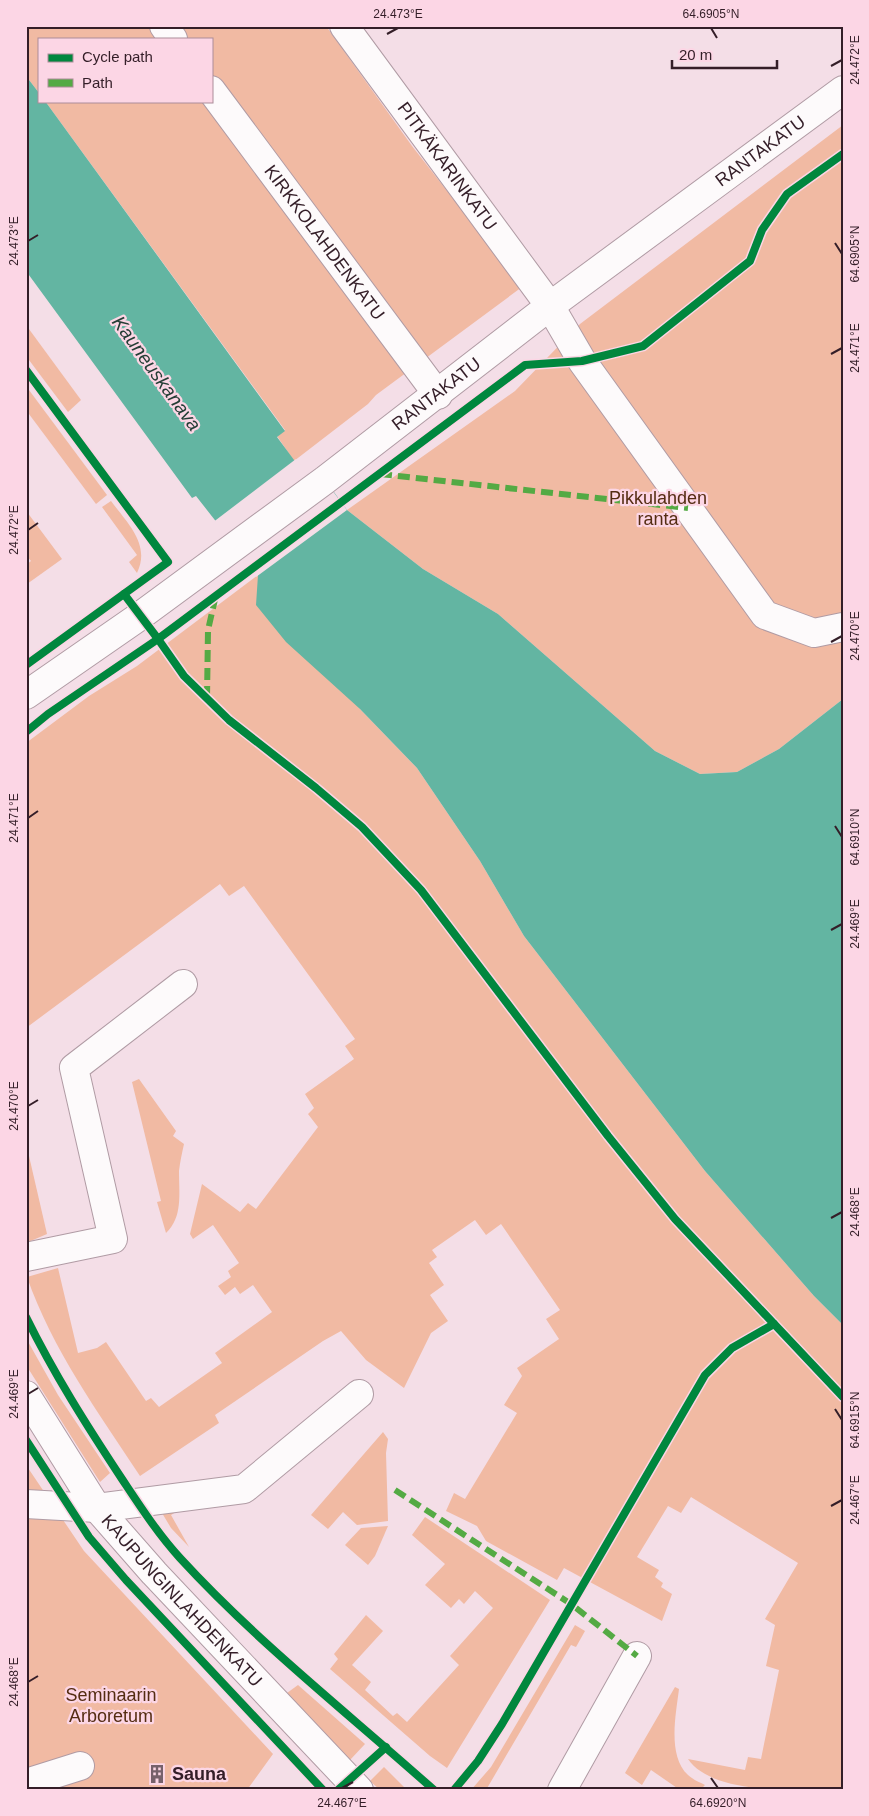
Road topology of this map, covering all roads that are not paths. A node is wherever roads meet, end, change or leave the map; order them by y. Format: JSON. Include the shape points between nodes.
{"nodes":[{"id":1,"x":164,"y":26,"type":"edge"},
{"id":2,"x":344,"y":26,"type":"edge"},
{"id":3,"x":172,"y":38,"type":"edge"},
{"id":4,"x":843,"y":90,"type":"edge"},
{"id":5,"x":212,"y":91,"type":"edge"},
{"id":6,"x":550,"y":306,"type":"junction"},
{"id":7,"x":438,"y":395,"type":"junction"},
{"id":8,"x":843,"y":627,"type":"edge"},
{"id":9,"x":26,"y":695,"type":"edge"},
{"id":10,"x":183,"y":984,"type":"dead end"},
{"id":11,"x":26,"y":1257,"type":"edge"},
{"id":12,"x":359,"y":1394,"type":"dead end"},
{"id":13,"x":26,"y":1395,"type":"edge"},
{"id":14,"x":26,"y":1504,"type":"edge"},
{"id":15,"x":97,"y":1508,"type":"junction"},
{"id":16,"x":637,"y":1656,"type":"dead end"},
{"id":17,"x":80,"y":1766,"type":"dead end"},
{"id":18,"x":26,"y":1783,"type":"edge"},
{"id":19,"x":359,"y":1790,"type":"edge"},
{"id":20,"x":562,"y":1790,"type":"edge"}],
"edges":[{"from":1,"to":3,"type":"street"},
{"from":2,"to":6,"type":"street","name":"PITKÄKARINKATU"},
{"from":4,"to":6,"type":"street","name":"RANTAKATU"},
{"from":5,"to":7,"type":"street","name":"KIRKKOLAHDENKATU"},
{"from":6,"to":7,"type":"street","name":"RANTAKATU"},
{"from":6,"to":8,"type":"street","name":"PITKÄKARINKATU","via":[[582,361],[765,615],[814,633]]},
{"from":7,"to":9,"type":"street","name":"RANTAKATU","via":[[213,562]]},
{"from":10,"to":11,"type":"street","via":[[74,1068],[113,1239]]},
{"from":12,"to":15,"type":"street","via":[[244,1488]]},
{"from":13,"to":15,"type":"street","name":"KAUPUNGINLAHDENKATU"},
{"from":14,"to":15,"type":"street"},
{"from":15,"to":19,"type":"street","name":"KAUPUNGINLAHDENKATU"},
{"from":16,"to":20,"type":"street"},
{"from":17,"to":18,"type":"street"}]}
